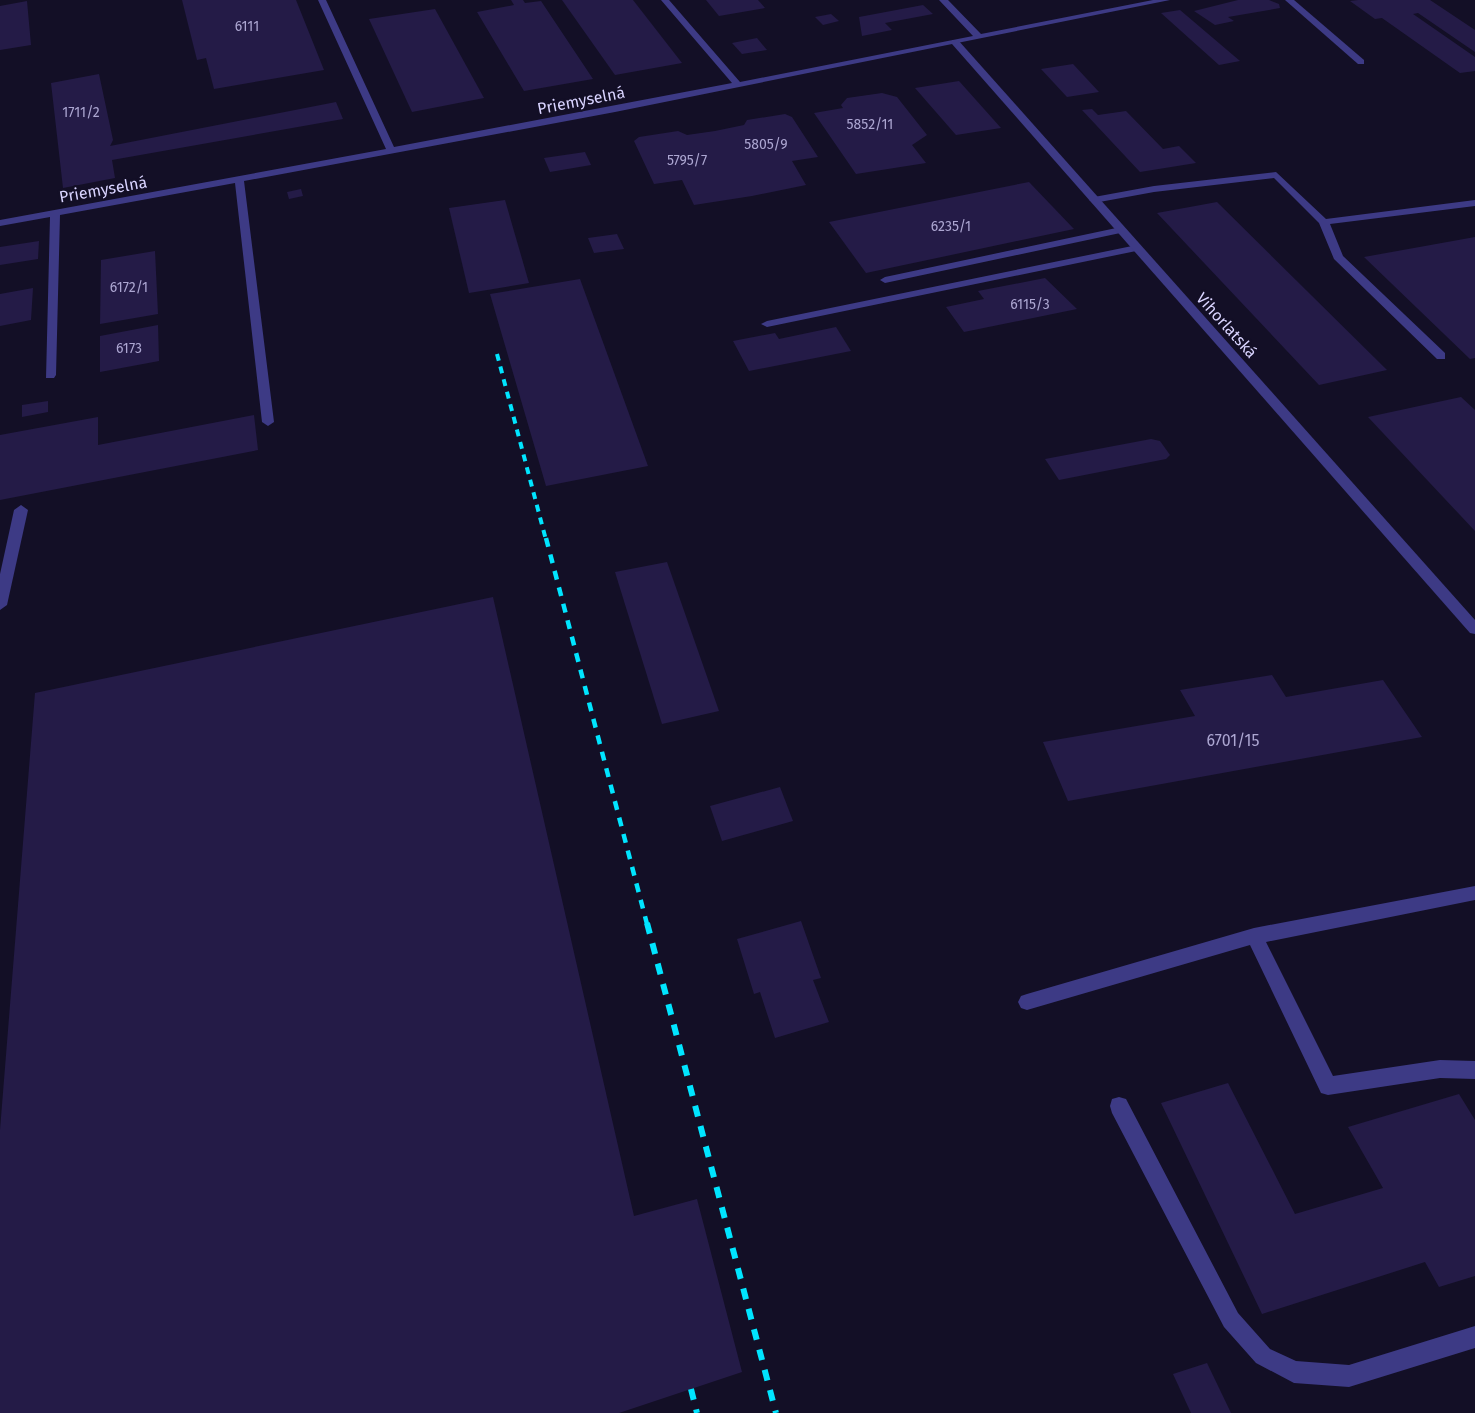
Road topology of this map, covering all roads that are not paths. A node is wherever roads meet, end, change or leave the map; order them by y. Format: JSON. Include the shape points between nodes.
{"nodes":[{"id":1,"x":322,"y":0,"type":"edge"},
{"id":2,"x":665,"y":0,"type":"edge"},
{"id":3,"x":943,"y":0,"type":"edge"},
{"id":4,"x":1166,"y":0,"type":"edge"},
{"id":5,"x":1289,"y":0,"type":"edge"},
{"id":6,"x":978,"y":36,"type":"junction"},
{"id":7,"x":955,"y":42,"type":"junction"},
{"id":8,"x":1361,"y":62,"type":"dead end"},
{"id":9,"x":738,"y":85,"type":"junction"},
{"id":10,"x":391,"y":150,"type":"junction"},
{"id":11,"x":239,"y":178,"type":"junction"},
{"id":12,"x":1094,"y":200,"type":"junction"},
{"id":13,"x":1475,"y":202,"type":"edge"},
{"id":14,"x":55,"y":213,"type":"junction"},
{"id":15,"x":1324,"y":222,"type":"junction"},
{"id":16,"x":0,"y":223,"type":"edge"},
{"id":17,"x":1122,"y":230,"type":"junction"},
{"id":18,"x":1137,"y":248,"type":"junction"},
{"id":19,"x":885,"y":280,"type":"dead end"},
{"id":20,"x":767,"y":324,"type":"dead end"},
{"id":21,"x":1441,"y":356,"type":"dead end"},
{"id":22,"x":50,"y":375,"type":"dead end"},
{"id":23,"x":268,"y":422,"type":"dead end"},
{"id":24,"x":21,"y":510,"type":"dead end"},
{"id":25,"x":0,"y":605,"type":"edge"},
{"id":26,"x":1475,"y":629,"type":"edge"},
{"id":27,"x":1475,"y":893,"type":"edge"},
{"id":28,"x":1254,"y":936,"type":"junction"},
{"id":29,"x":1027,"y":1002,"type":"dead end"},
{"id":30,"x":1475,"y":1070,"type":"edge"},
{"id":31,"x":1119,"y":1106,"type":"dead end"},
{"id":32,"x":1475,"y":1337,"type":"edge"}],
"edges":[{"from":1,"to":10,"type":"street"},
{"from":2,"to":9,"type":"street"},
{"from":3,"to":6,"type":"street"},
{"from":4,"to":6,"type":"street","name":"Priemyselná"},
{"from":5,"to":8,"type":"street"},
{"from":6,"to":7,"type":"street","name":"Priemyselná"},
{"from":7,"to":9,"type":"street","name":"Priemyselná"},
{"from":7,"to":12,"type":"street","name":"Vihorlatská"},
{"from":9,"to":10,"type":"street","name":"Priemyselná"},
{"from":10,"to":11,"type":"street","name":"Priemyselná"},
{"from":11,"to":14,"type":"street","name":"Priemyselná"},
{"from":11,"to":23,"type":"street"},
{"from":12,"to":15,"type":"street","via":[[1276,175]]},
{"from":12,"to":17,"type":"street","name":"Vihorlatská"},
{"from":13,"to":15,"type":"street"},
{"from":14,"to":16,"type":"street","name":"Priemyselná"},
{"from":14,"to":22,"type":"street"},
{"from":15,"to":21,"type":"street","via":[[1338,257]]},
{"from":17,"to":18,"type":"street","name":"Vihorlatská"},
{"from":17,"to":19,"type":"street"},
{"from":18,"to":20,"type":"street"},
{"from":18,"to":26,"type":"street","name":"Vihorlatská"},
{"from":24,"to":25,"type":"street"},
{"from":27,"to":28,"type":"street"},
{"from":28,"to":29,"type":"street"},
{"from":28,"to":30,"type":"street","via":[[1328,1086],[1440,1069]]},
{"from":31,"to":32,"type":"street","via":[[1231,1320],[1263,1356],[1294,1372],[1350,1376]]}]}
